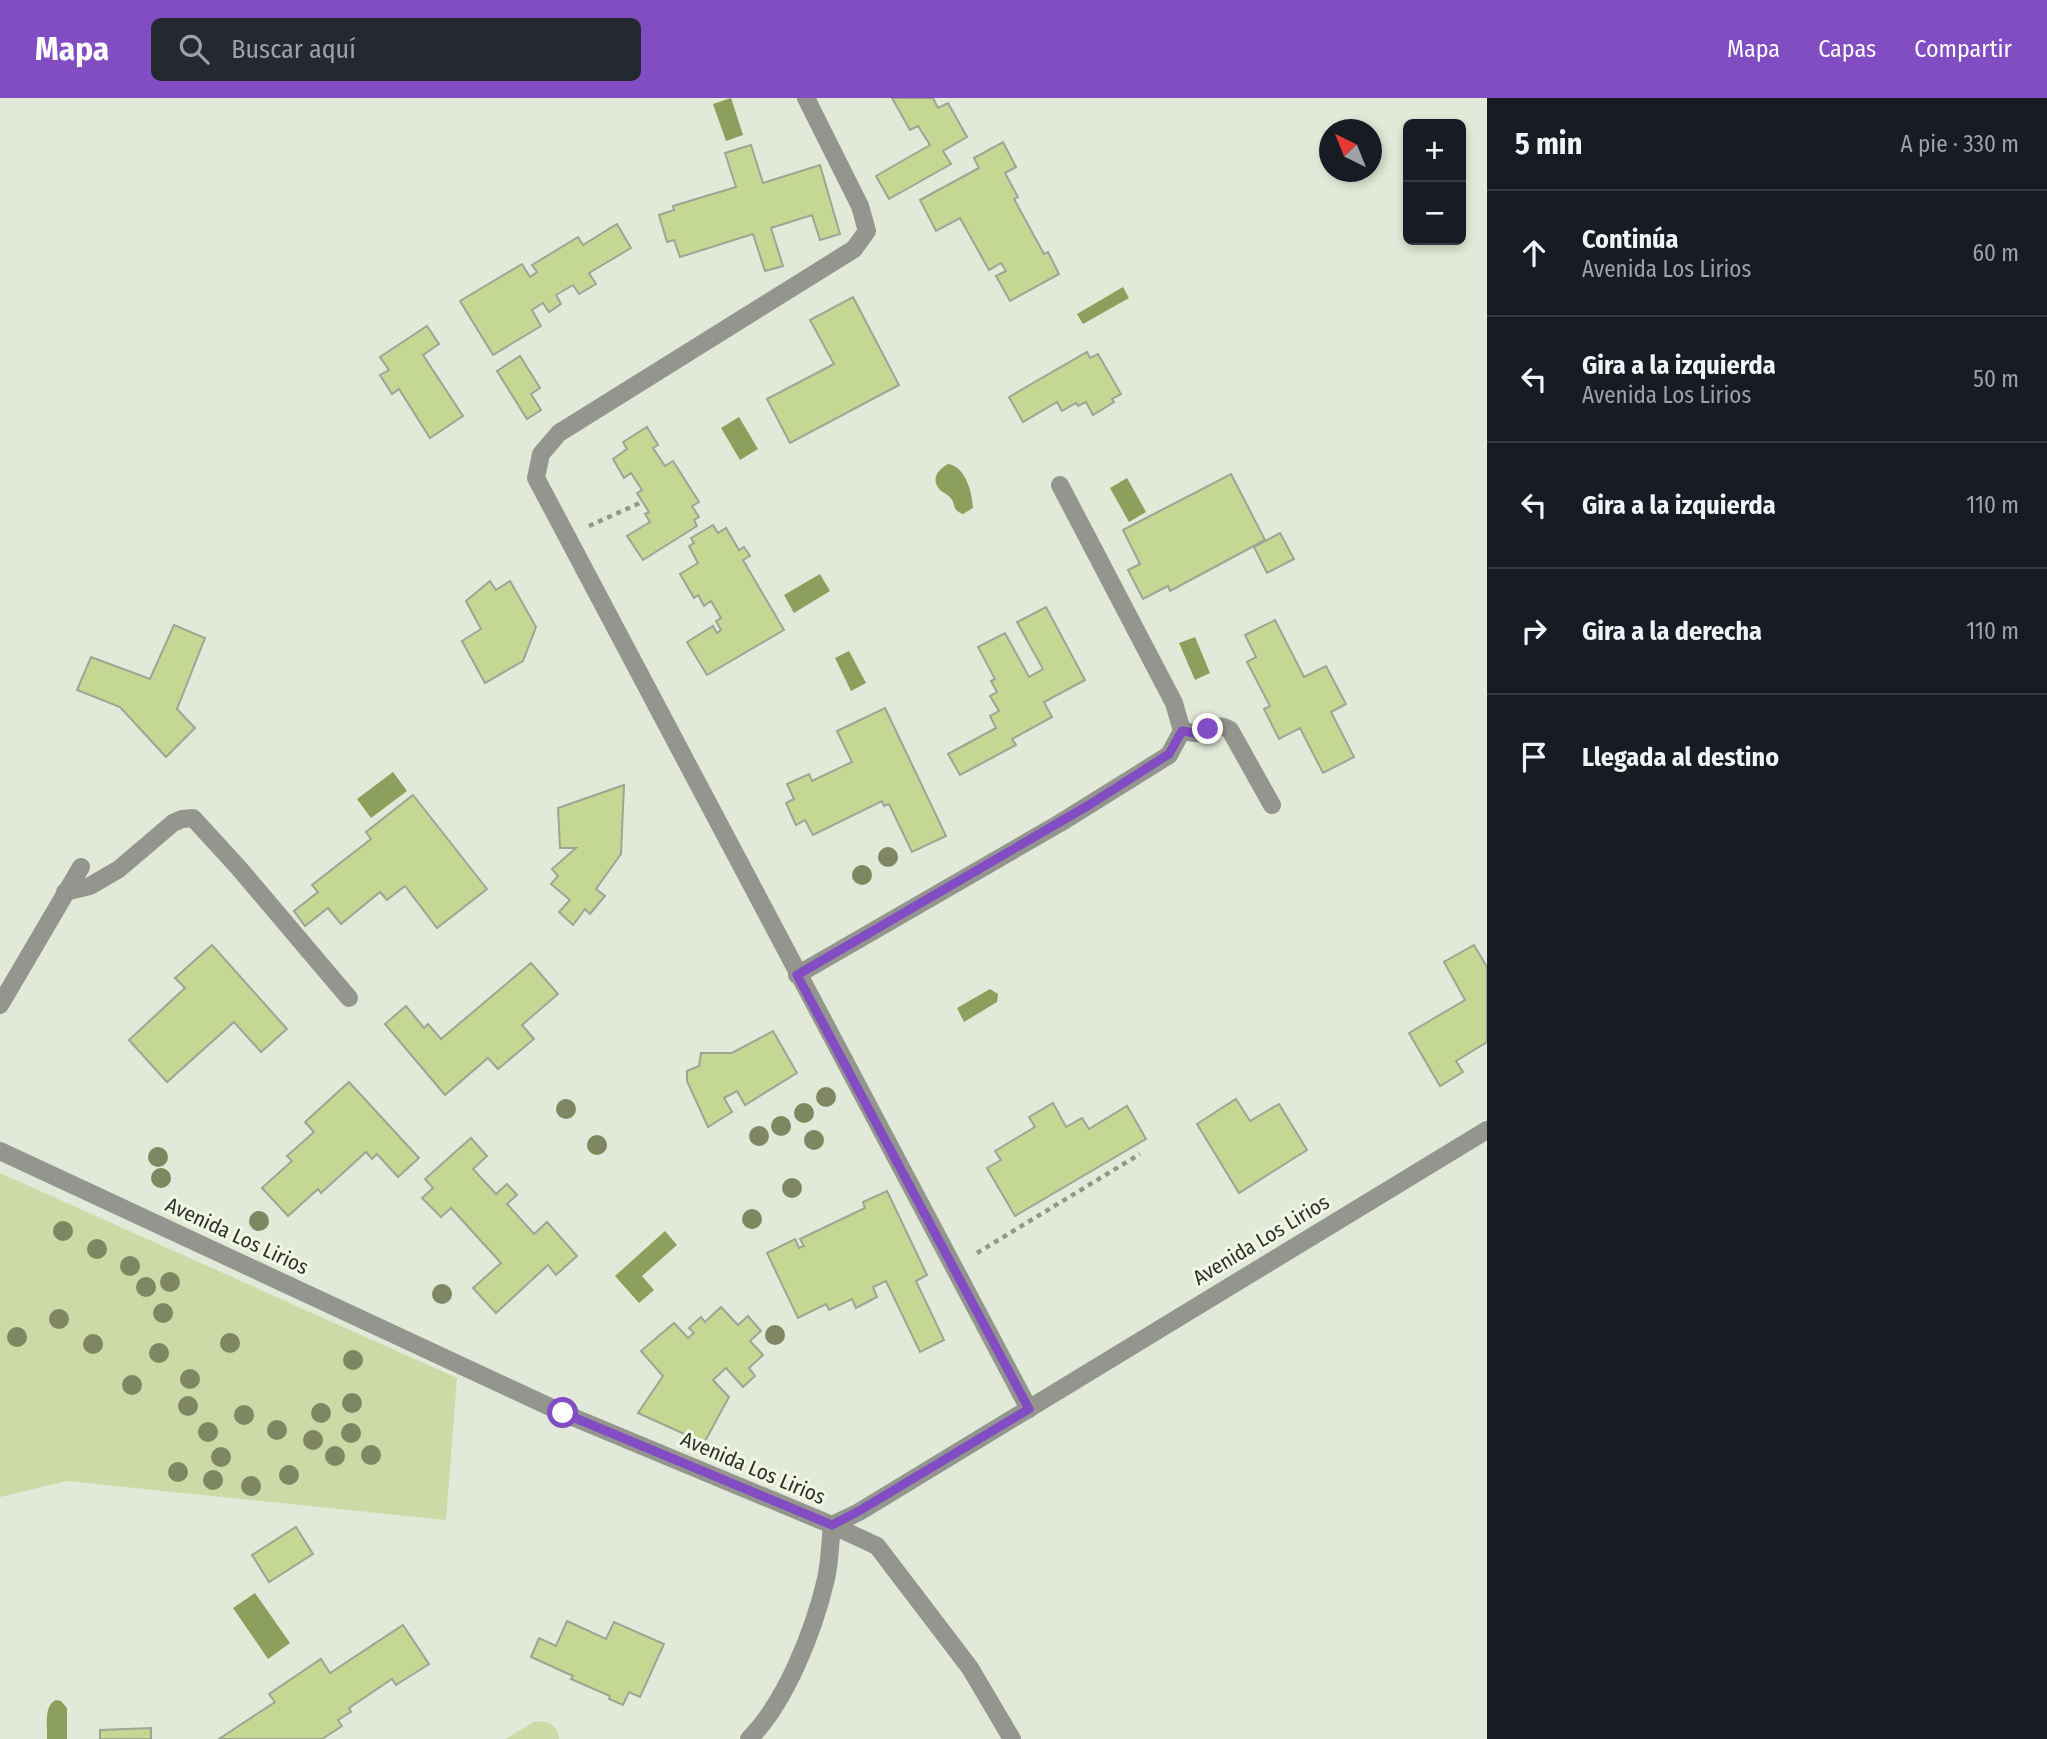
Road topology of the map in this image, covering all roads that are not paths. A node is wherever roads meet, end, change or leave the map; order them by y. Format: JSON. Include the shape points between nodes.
{"nodes":[{"id":1,"x":806,"y":98,"type":"edge"},
{"id":2,"x":1060,"y":485,"type":"dead end"},
{"id":3,"x":1182,"y":731,"type":"junction"},
{"id":4,"x":1272,"y":805,"type":"dead end"},
{"id":5,"x":81,"y":867,"type":"dead end"},
{"id":6,"x":65,"y":892,"type":"junction"},
{"id":7,"x":797,"y":975,"type":"junction"},
{"id":8,"x":349,"y":998,"type":"dead end"},
{"id":9,"x":0,"y":1005,"type":"edge"},
{"id":10,"x":1487,"y":1130,"type":"edge"},
{"id":11,"x":0,"y":1150,"type":"edge"},
{"id":12,"x":1029,"y":1409,"type":"junction"},
{"id":13,"x":832,"y":1525,"type":"junction"},
{"id":14,"x":749,"y":1739,"type":"edge"},
{"id":15,"x":1012,"y":1739,"type":"edge"}],
"edges":[{"from":1,"to":7,"type":"street","via":[[860,206],[867,231],[854,249],[559,433],[541,454],[536,478]]},
{"from":2,"to":3,"type":"street","via":[[1174,703]]},
{"from":3,"to":4,"type":"street","via":[[1200,734],[1215,726],[1230,730]]},
{"from":3,"to":7,"type":"street","via":[[1169,754],[1157,762]]},
{"from":5,"to":6,"type":"street"},
{"from":6,"to":8,"type":"street","via":[[90,886],[119,869],[173,822],[193,818]]},
{"from":6,"to":9,"type":"street"},
{"from":7,"to":12,"type":"street"},
{"from":10,"to":12,"type":"street","name":"Avenida Los Lirios"},
{"from":11,"to":13,"type":"street","name":"Avenida Los Lirios","via":[[563,1413]]},
{"from":12,"to":13,"type":"street","name":"Avenida Los Lirios"},
{"from":13,"to":14,"type":"street","via":[[826,1578],[813,1624],[774,1709]]},
{"from":13,"to":15,"type":"street","via":[[877,1546],[970,1668]]}]}
